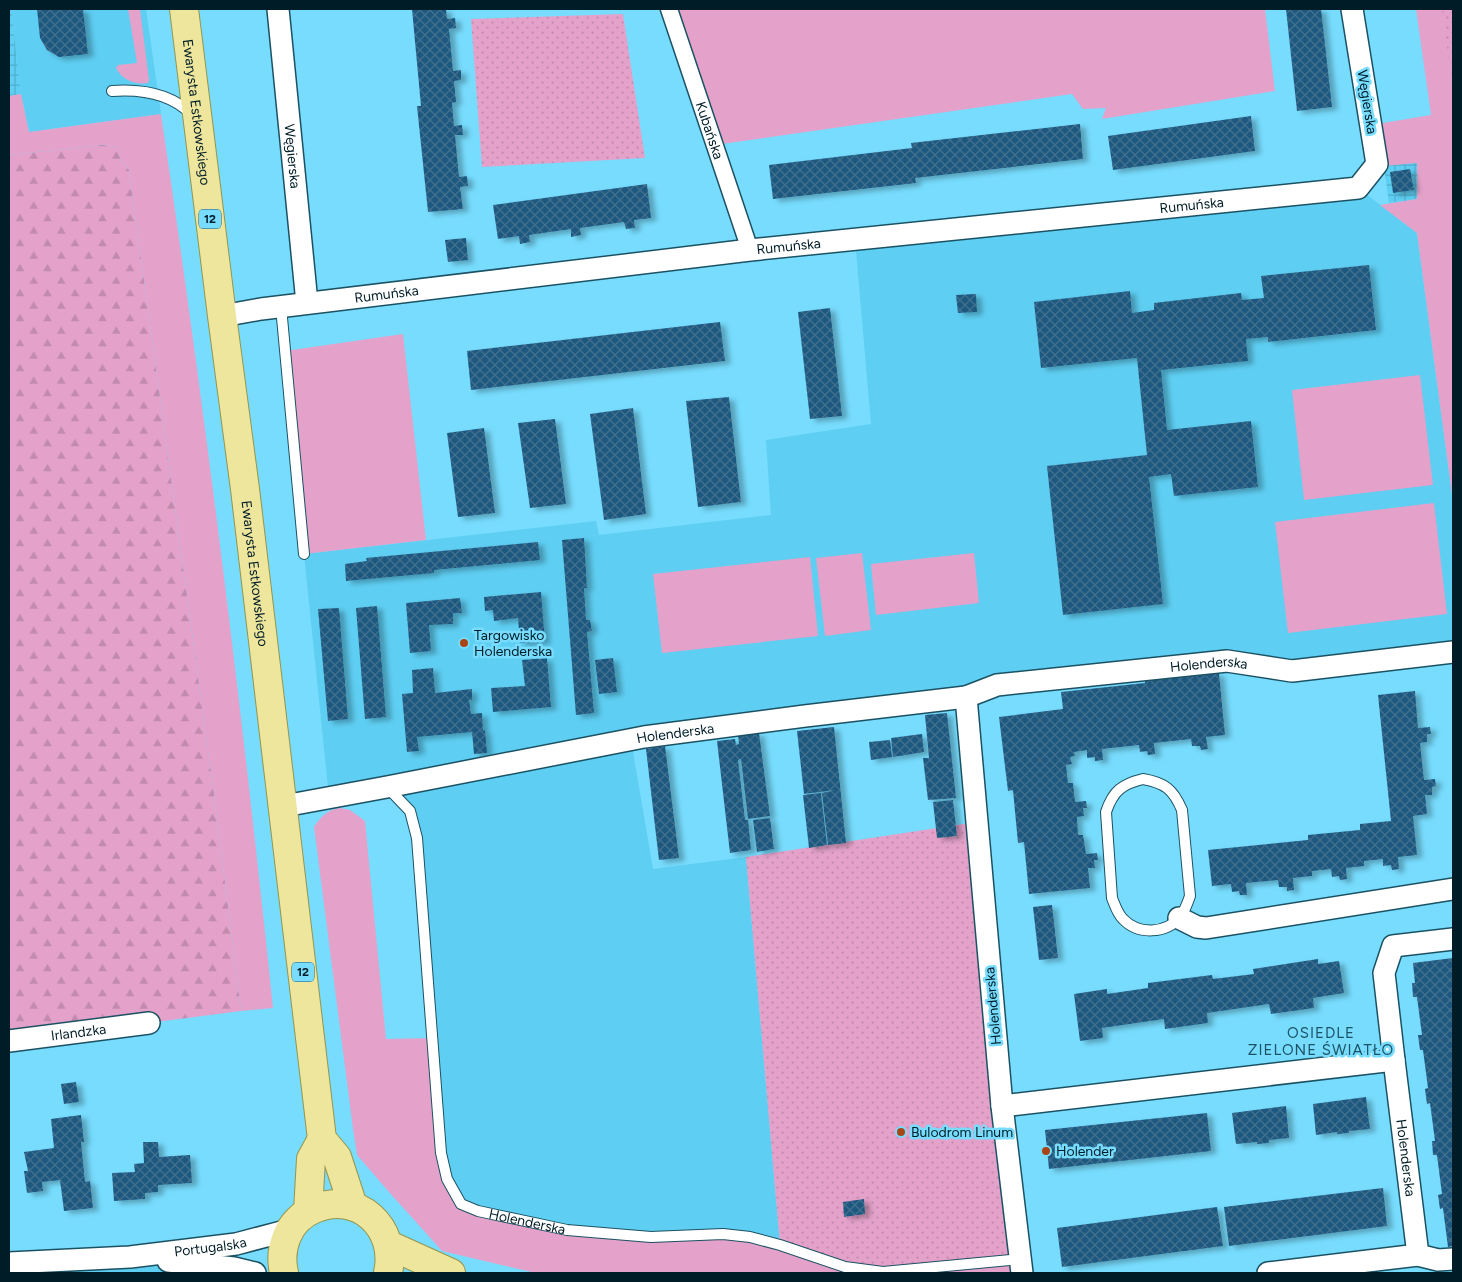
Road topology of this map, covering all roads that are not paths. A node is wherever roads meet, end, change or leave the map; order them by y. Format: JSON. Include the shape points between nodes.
{"nodes":[{"id":1,"x":184,"y":9,"type":"edge"},
{"id":2,"x":278,"y":9,"type":"edge"},
{"id":3,"x":669,"y":9,"type":"edge"},
{"id":4,"x":1352,"y":9,"type":"edge"},
{"id":5,"x":112,"y":91,"type":"dead end"},
{"id":6,"x":198,"y":122,"type":"junction"},
{"id":7,"x":1358,"y":188,"type":"joint"},
{"id":8,"x":750,"y":250,"type":"junction"},
{"id":9,"x":307,"y":303,"type":"junction"},
{"id":10,"x":281,"y":307,"type":"junction"},
{"id":11,"x":222,"y":316,"type":"junction"},
{"id":12,"x":304,"y":554,"type":"dead end"},
{"id":13,"x":1453,"y":652,"type":"edge"},
{"id":14,"x":966,"y":697,"type":"junction"},
{"id":15,"x":387,"y":788,"type":"junction"},
{"id":16,"x":284,"y":806,"type":"junction"},
{"id":17,"x":1453,"y":889,"type":"edge"},
{"id":18,"x":1179,"y":918,"type":"junction"},
{"id":19,"x":1453,"y":939,"type":"edge"},
{"id":20,"x":149,"y":1023,"type":"dead end"},
{"id":21,"x":9,"y":1041,"type":"edge"},
{"id":22,"x":1394,"y":1060,"type":"junction"},
{"id":23,"x":1002,"y":1106,"type":"junction"},
{"id":24,"x":322,"y":1139,"type":"junction"},
{"id":25,"x":353,"y":1206,"type":"junction"},
{"id":26,"x":299,"y":1221,"type":"junction"},
{"id":27,"x":389,"y":1245,"type":"junction"},
{"id":28,"x":1418,"y":1255,"type":"junction"},
{"id":29,"x":130,"y":1257,"type":"junction"},
{"id":30,"x":1453,"y":1259,"type":"edge"},
{"id":31,"x":9,"y":1263,"type":"edge"},
{"id":32,"x":1021,"y":1266,"type":"edge"},
{"id":33,"x":255,"y":1273,"type":"edge"},
{"id":34,"x":284,"y":1273,"type":"edge"},
{"id":35,"x":388,"y":1273,"type":"edge"},
{"id":36,"x":451,"y":1273,"type":"edge"},
{"id":37,"x":1268,"y":1273,"type":"edge"}],
"edges":[{"from":1,"to":6,"type":"main road","name":"Ewarysta Estkowskiego","number":"12"},
{"from":2,"to":9,"type":"street","name":"Węgierska"},
{"from":3,"to":8,"type":"street","name":"Kubańska"},
{"from":4,"to":7,"type":"street","name":"Węgierska","via":[[1377,164]]},
{"from":5,"to":6,"type":"lane","via":[[135,91],[173,100]]},
{"from":6,"to":11,"type":"main road","name":"Ewarysta Estkowskiego","number":"12"},
{"from":7,"to":8,"type":"street","name":"Rumuńska"},
{"from":8,"to":9,"type":"street","name":"Rumuńska"},
{"from":9,"to":10,"type":"street","name":"Rumuńska"},
{"from":10,"to":11,"type":"street","name":"Rumuńska"},
{"from":10,"to":12,"type":"lane"},
{"from":11,"to":16,"type":"main road","name":"Ewarysta Estkowskiego","number":"12"},
{"from":13,"to":14,"type":"street","name":"Holenderska","via":[[1292,671],[1227,661],[997,685]]},
{"from":14,"to":15,"type":"street","name":"Holenderska","via":[[644,737]]},
{"from":14,"to":23,"type":"street","name":"Holenderska"},
{"from":15,"to":16,"type":"street","name":"Holenderska"},
{"from":15,"to":32,"type":"lane","name":"Holenderska","via":[[410,811],[417,838],[441,1153],[447,1179],[461,1204],[478,1211],[567,1230],[650,1237],[723,1234],[750,1237],[845,1267],[883,1272]]},
{"from":16,"to":24,"type":"main road","name":"Ewarysta Estkowskiego","number":"12"},
{"from":17,"to":18,"type":"street","via":[[1206,928]]},
{"from":18,"to":18,"type":"lane","via":[[1190,896],[1182,810],[1177,797],[1168,788],[1143,779],[1130,782],[1110,799],[1106,812],[1112,898],[1116,910],[1123,920],[1146,930],[1170,926]]},
{"from":19,"to":22,"type":"street","name":"Holenderska","via":[[1393,946],[1384,973]]},
{"from":20,"to":21,"type":"street","name":"Irlandzka"},
{"from":22,"to":23,"type":"street"},
{"from":22,"to":28,"type":"street","name":"Holenderska"},
{"from":23,"to":32,"type":"street","name":"Holenderska"},
{"from":24,"to":25,"type":"main road","name":"Ewarysta Estkowskiego","number":"12","via":[[336,1157]]},
{"from":24,"to":26,"type":"main road","via":[[311,1159]]},
{"from":25,"to":26,"type":"main road","via":[[322,1206]]},
{"from":25,"to":27,"type":"main road","via":[[369,1215],[381,1228]]},
{"from":26,"to":29,"type":"street","name":"Portugalska","via":[[236,1244]]},
{"from":26,"to":34,"type":"main road","via":[[283,1247]]},
{"from":27,"to":35,"type":"main road"},
{"from":27,"to":36,"type":"main road"},
{"from":28,"to":30,"type":"street","via":[[1438,1260]]},
{"from":28,"to":37,"type":"street"},
{"from":29,"to":31,"type":"street","name":"Portugalska"},
{"from":29,"to":33,"type":"street","name":"Portugalska"}]}
